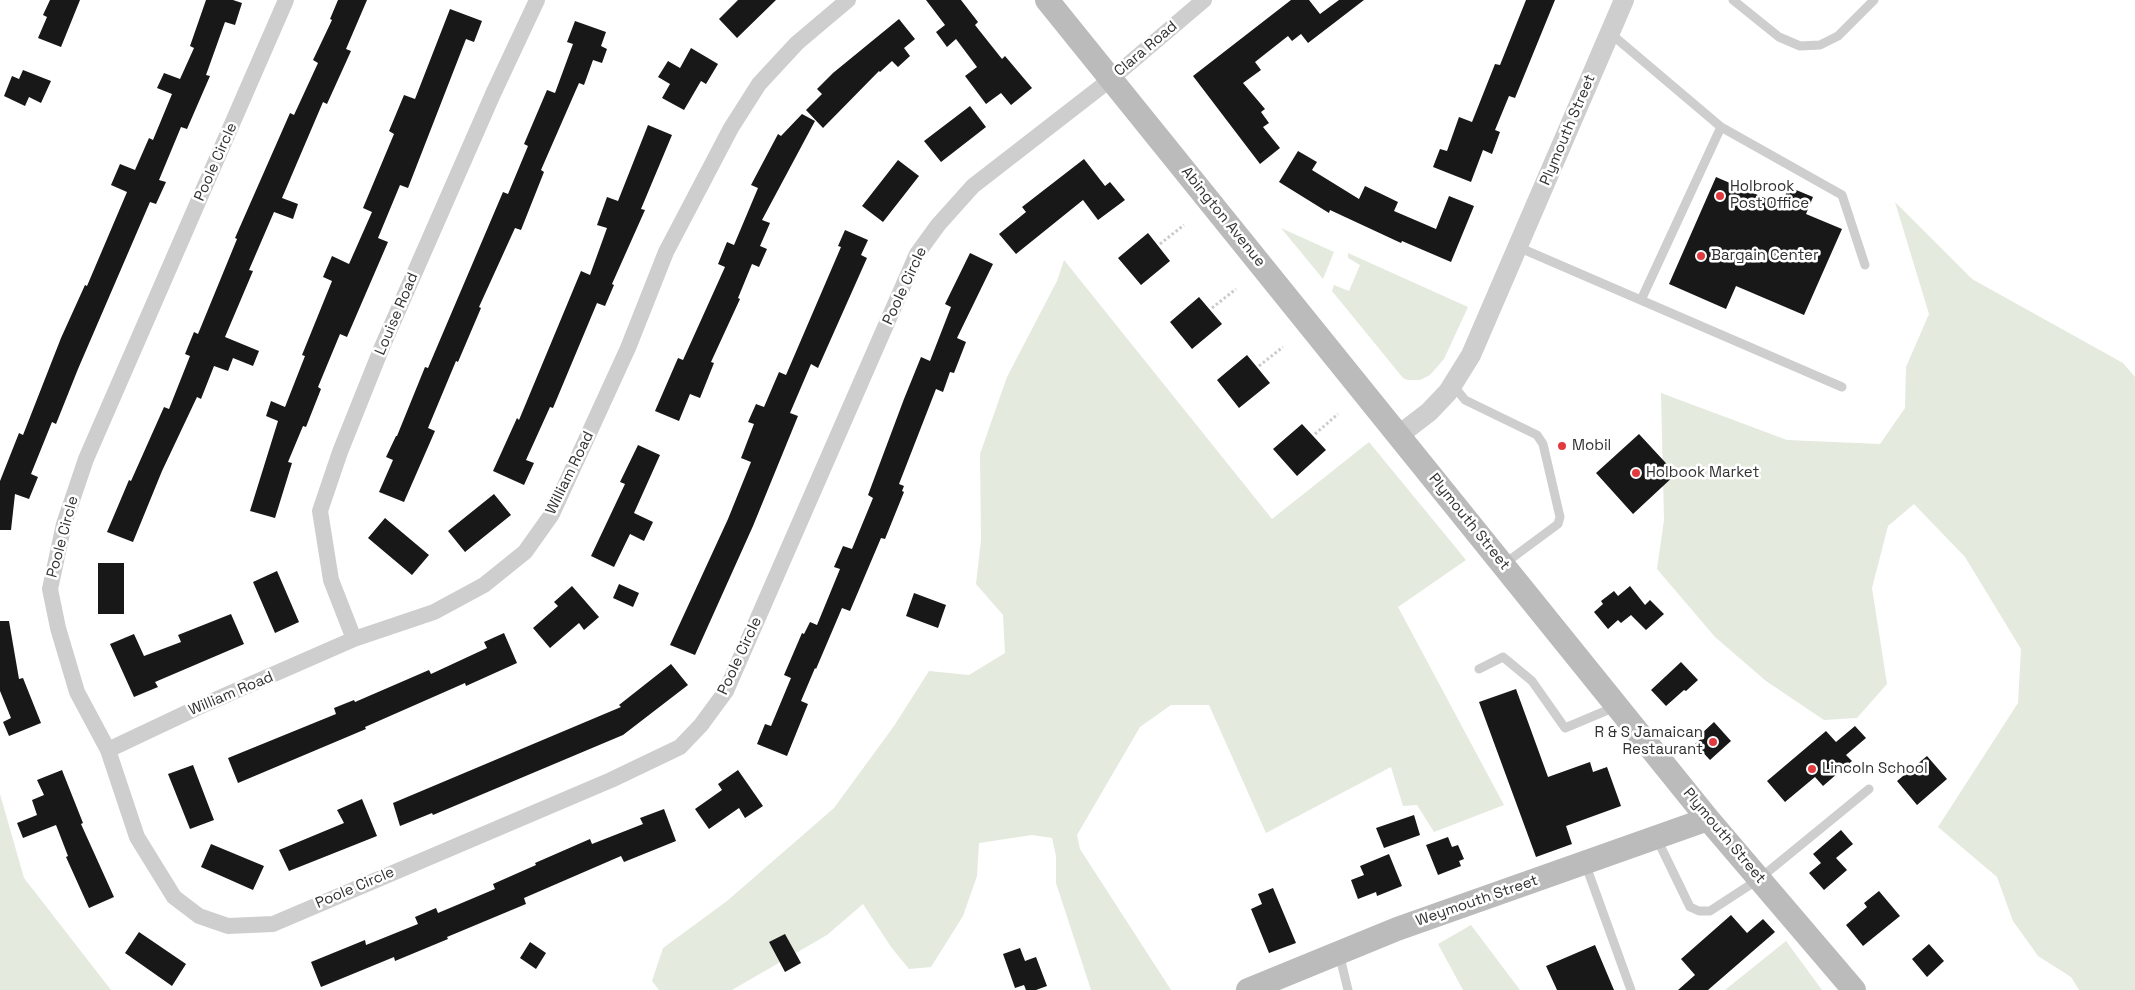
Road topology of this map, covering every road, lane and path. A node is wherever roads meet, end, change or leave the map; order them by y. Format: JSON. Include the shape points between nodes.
{"nodes":[{"id":1,"x":286,"y":0,"type":"edge"},
{"id":2,"x":537,"y":0,"type":"edge"},
{"id":3,"x":848,"y":0,"type":"edge"},
{"id":4,"x":1047,"y":0,"type":"edge"},
{"id":5,"x":1204,"y":0,"type":"edge"},
{"id":6,"x":1624,"y":0,"type":"edge"},
{"id":7,"x":1733,"y":0,"type":"edge"},
{"id":8,"x":1874,"y":0,"type":"edge"},
{"id":9,"x":1610,"y":33,"type":"junction"},
{"id":10,"x":1110,"y":78,"type":"junction"},
{"id":11,"x":1721,"y":127,"type":"junction"},
{"id":12,"x":1184,"y":225,"type":"dead end"},
{"id":13,"x":1160,"y":244,"type":"dead end"},
{"id":14,"x":1517,"y":247,"type":"junction"},
{"id":15,"x":1865,"y":265,"type":"dead end"},
{"id":16,"x":1236,"y":289,"type":"dead end"},
{"id":17,"x":1641,"y":300,"type":"junction"},
{"id":18,"x":1212,"y":308,"type":"dead end"},
{"id":19,"x":1283,"y":347,"type":"dead end"},
{"id":20,"x":1259,"y":366,"type":"dead end"},
{"id":21,"x":1453,"y":385,"type":"junction"},
{"id":22,"x":1842,"y":387,"type":"dead end"},
{"id":23,"x":1338,"y":414,"type":"dead end"},
{"id":24,"x":1315,"y":434,"type":"dead end"},
{"id":25,"x":1399,"y":435,"type":"junction"},
{"id":26,"x":1503,"y":565,"type":"junction"},
{"id":27,"x":354,"y":639,"type":"junction"},
{"id":28,"x":1479,"y":669,"type":"dead end"},
{"id":29,"x":1617,"y":706,"type":"junction"},
{"id":30,"x":108,"y":750,"type":"junction"},
{"id":31,"x":1869,"y":789,"type":"dead end"},
{"id":32,"x":1708,"y":819,"type":"junction"},
{"id":33,"x":1657,"y":838,"type":"junction"},
{"id":34,"x":1585,"y":863,"type":"junction"},
{"id":35,"x":1759,"y":879,"type":"junction"},
{"id":36,"x":1339,"y":953,"type":"junction"},
{"id":37,"x":1248,"y":990,"type":"edge"},
{"id":38,"x":1348,"y":990,"type":"edge"},
{"id":39,"x":1631,"y":990,"type":"edge"},
{"id":40,"x":1854,"y":990,"type":"edge"}],
"edges":[{"from":1,"to":30,"type":"street","name":"Poole Circle","via":[[86,459],[64,524],[50,589],[77,692]]},
{"from":2,"to":27,"type":"street","name":"Louise Road","via":[[382,347],[320,511],[332,580]]},
{"from":3,"to":27,"type":"street","name":"William Road","via":[[790,50],[759,84],[730,128],[666,252],[628,348],[552,514],[525,552],[484,585],[434,612]]},
{"from":4,"to":10,"type":"main road","name":"Abington Avenue"},
{"from":5,"to":10,"type":"street","name":"Clara Road"},
{"from":6,"to":9,"type":"street","name":"Plymouth Street"},
{"from":7,"to":8,"type":"lane","via":[[1779,37],[1800,46],[1820,45],[1838,36]]},
{"from":9,"to":11,"type":"lane"},
{"from":9,"to":14,"type":"street","name":"Plymouth Street"},
{"from":10,"to":25,"type":"main road","name":"Abington Avenue"},
{"from":10,"to":30,"type":"street","name":"Poole Circle","via":[[973,186],[917,254],[726,691],[701,726],[680,747],[611,780],[273,924],[228,926],[199,916],[174,897],[138,837]]},
{"from":11,"to":15,"type":"lane","via":[[1842,196]]},
{"from":11,"to":17,"type":"lane"},
{"from":12,"to":13,"type":"path"},
{"from":14,"to":17,"type":"lane"},
{"from":14,"to":21,"type":"street","name":"Plymouth Street","via":[[1471,355]]},
{"from":16,"to":18,"type":"path"},
{"from":17,"to":22,"type":"lane"},
{"from":19,"to":20,"type":"path"},
{"from":21,"to":25,"type":"street","name":"Plymouth Street","via":[[1429,412]]},
{"from":21,"to":26,"type":"lane","via":[[1465,400],[1537,435],[1543,444],[1560,517],[1558,524]]},
{"from":23,"to":24,"type":"path"},
{"from":25,"to":26,"type":"main road","name":"Plymouth Street"},
{"from":26,"to":29,"type":"main road","name":"Plymouth Street"},
{"from":27,"to":30,"type":"street","name":"William Road"},
{"from":28,"to":29,"type":"lane","via":[[1503,657],[1532,681],[1565,728]]},
{"from":29,"to":32,"type":"main road","name":"Plymouth Street"},
{"from":31,"to":35,"type":"lane"},
{"from":32,"to":33,"type":"main road","name":"Weymouth Street"},
{"from":32,"to":35,"type":"main road","name":"Plymouth Street"},
{"from":33,"to":34,"type":"main road","name":"Weymouth Street"},
{"from":33,"to":35,"type":"lane","via":[[1690,907],[1699,911],[1710,911]]},
{"from":34,"to":36,"type":"main road","name":"Weymouth Street","via":[[1397,929]]},
{"from":34,"to":39,"type":"lane"},
{"from":35,"to":40,"type":"main road","name":"Plymouth Street"},
{"from":36,"to":37,"type":"main road","name":"Weymouth Street"},
{"from":36,"to":38,"type":"lane"}]}
